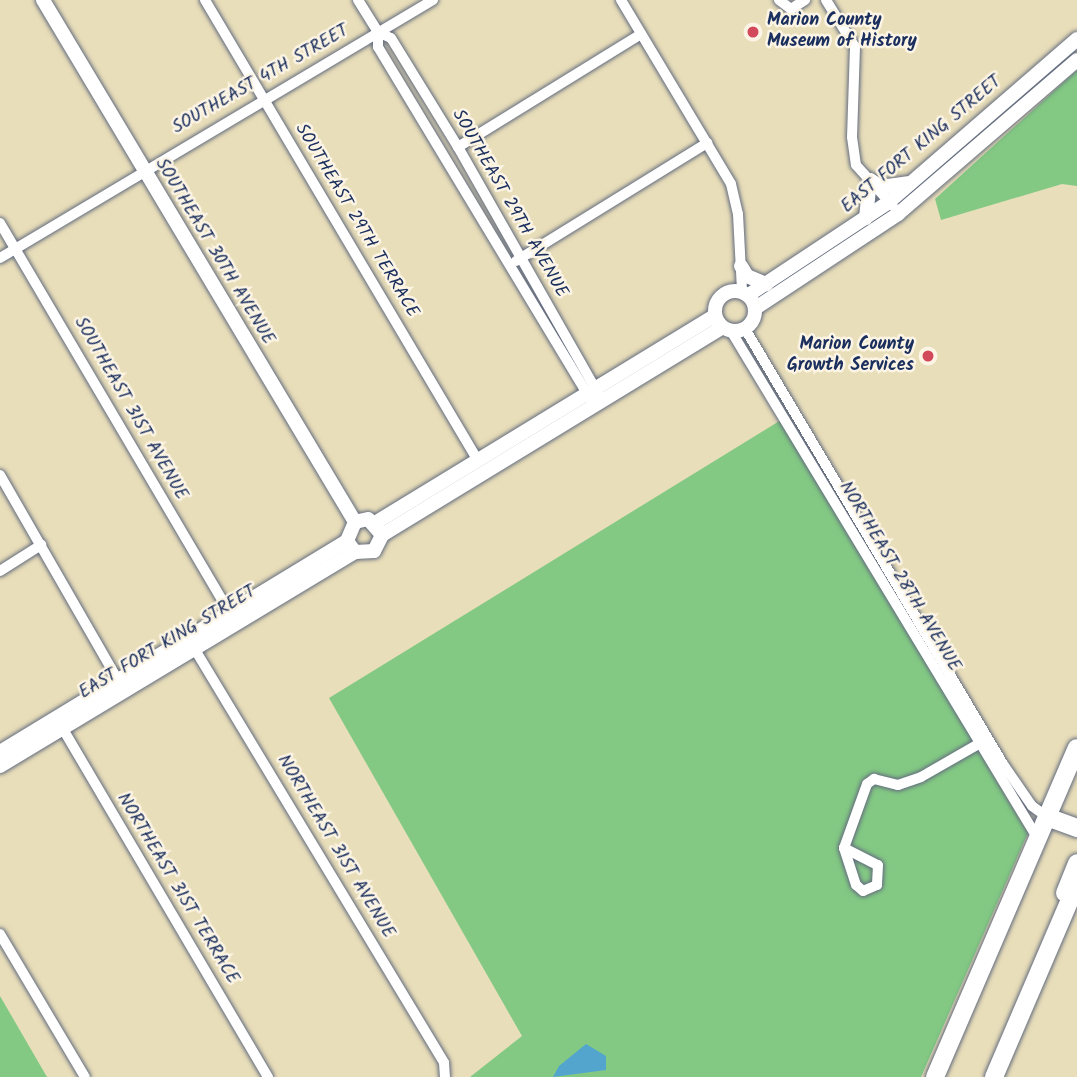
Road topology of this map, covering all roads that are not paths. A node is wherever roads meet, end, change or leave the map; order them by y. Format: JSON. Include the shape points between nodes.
{"nodes":[{"id":1,"x":43,"y":0,"type":"edge"},
{"id":2,"x":205,"y":0,"type":"edge"},
{"id":3,"x":359,"y":0,"type":"edge"},
{"id":4,"x":433,"y":0,"type":"edge"},
{"id":5,"x":621,"y":0,"type":"edge"},
{"id":6,"x":779,"y":0,"type":"edge"},
{"id":7,"x":806,"y":0,"type":"edge"},
{"id":8,"x":826,"y":0,"type":"edge"},
{"id":9,"x":378,"y":32,"type":"junction"},
{"id":10,"x":641,"y":34,"type":"junction"},
{"id":11,"x":1077,"y":39,"type":"edge"},
{"id":12,"x":1077,"y":60,"type":"edge"},
{"id":13,"x":263,"y":98,"type":"junction"},
{"id":14,"x":707,"y":143,"type":"junction"},
{"id":15,"x":458,"y":147,"type":"junction"},
{"id":16,"x":143,"y":169,"type":"junction"},
{"id":17,"x":870,"y":180,"type":"junction"},
{"id":18,"x":915,"y":181,"type":"junction"},
{"id":19,"x":889,"y":202,"type":"junction"},
{"id":20,"x":898,"y":214,"type":"junction"},
{"id":21,"x":866,"y":218,"type":"junction"},
{"id":22,"x":0,"y":223,"type":"edge"},
{"id":23,"x":16,"y":249,"type":"junction"},
{"id":24,"x":0,"y":258,"type":"edge"},
{"id":25,"x":520,"y":259,"type":"junction"},
{"id":26,"x":508,"y":266,"type":"junction"},
{"id":27,"x":741,"y":266,"type":"junction"},
{"id":28,"x":766,"y":284,"type":"junction"},
{"id":29,"x":749,"y":297,"type":"junction"},
{"id":30,"x":727,"y":326,"type":"junction"},
{"id":31,"x":594,"y":397,"type":"junction"},
{"id":32,"x":477,"y":459,"type":"junction"},
{"id":33,"x":0,"y":475,"type":"edge"},
{"id":34,"x":355,"y":522,"type":"junction"},
{"id":35,"x":379,"y":529,"type":"junction"},
{"id":36,"x":41,"y":545,"type":"junction"},
{"id":37,"x":351,"y":546,"type":"junction"},
{"id":38,"x":0,"y":571,"type":"edge"},
{"id":39,"x":230,"y":613,"type":"junction"},
{"id":40,"x":191,"y":643,"type":"junction"},
{"id":41,"x":118,"y":680,"type":"junction"},
{"id":42,"x":60,"y":724,"type":"junction"},
{"id":43,"x":988,"y":738,"type":"junction"},
{"id":44,"x":977,"y":745,"type":"junction"},
{"id":45,"x":1077,"y":748,"type":"edge"},
{"id":46,"x":0,"y":752,"type":"edge"},
{"id":47,"x":0,"y":766,"type":"edge"},
{"id":48,"x":1047,"y":817,"type":"junction"},
{"id":49,"x":1077,"y":828,"type":"edge"},
{"id":50,"x":1038,"y":839,"type":"junction"},
{"id":51,"x":844,"y":848,"type":"dead end"},
{"id":52,"x":1077,"y":863,"type":"edge"},
{"id":53,"x":1077,"y":883,"type":"edge"},
{"id":54,"x":0,"y":934,"type":"edge"},
{"id":55,"x":1041,"y":965,"type":"junction"},
{"id":56,"x":947,"y":1052,"type":"junction"},
{"id":57,"x":85,"y":1077,"type":"edge"},
{"id":58,"x":268,"y":1077,"type":"edge"},
{"id":59,"x":445,"y":1077,"type":"edge"},
{"id":60,"x":935,"y":1077,"type":"edge"},
{"id":61,"x":947,"y":1077,"type":"edge"},
{"id":62,"x":994,"y":1077,"type":"edge"}],
"edges":[{"from":1,"to":16,"type":"street","name":"SOUTHEAST 30TH AVENUE"},
{"from":2,"to":13,"type":"street","name":"SOUTHEAST 29TH TERRACE"},
{"from":3,"to":9,"type":"street","name":"SOUTHEAST 29TH AVENUE"},
{"from":4,"to":9,"type":"street","name":"SOUTHEAST 4TH STREET"},
{"from":5,"to":10,"type":"street"},
{"from":6,"to":7,"type":"street","via":[[791,9]]},
{"from":8,"to":17,"type":"street","via":[[855,47],[852,137],[856,165]]},
{"from":9,"to":13,"type":"street","name":"SOUTHEAST 4TH STREET"},
{"from":9,"to":15,"type":"street","name":"SOUTHEAST 29TH AVENUE","via":[[391,38]]},
{"from":9,"to":26,"type":"street","name":"SOUTHEAST 29TH AVENUE","via":[[378,47]]},
{"from":10,"to":14,"type":"street"},
{"from":10,"to":15,"type":"street"},
{"from":11,"to":18,"type":"street","name":"EAST FORT KING STREET"},
{"from":12,"to":20,"type":"street","name":"EAST FORT KING STREET"},
{"from":13,"to":16,"type":"street","name":"SOUTHEAST 4TH STREET"},
{"from":13,"to":32,"type":"street","name":"SOUTHEAST 29TH TERRACE"},
{"from":14,"to":25,"type":"street"},
{"from":14,"to":27,"type":"street","via":[[732,184]]},
{"from":15,"to":25,"type":"street","name":"SOUTHEAST 29TH AVENUE"},
{"from":16,"to":23,"type":"street","name":"SOUTHEAST 4TH STREET"},
{"from":16,"to":34,"type":"street","name":"SOUTHEAST 30TH AVENUE"},
{"from":17,"to":18,"type":"street","via":[[891,187]]},
{"from":17,"to":19,"type":"street"},
{"from":17,"to":21,"type":"street"},
{"from":18,"to":19,"type":"street","name":"EAST FORT KING STREET"},
{"from":19,"to":20,"type":"street"},
{"from":19,"to":21,"type":"street","name":"EAST FORT KING STREET"},
{"from":20,"to":29,"type":"street","name":"EAST FORT KING STREET"},
{"from":21,"to":28,"type":"street","name":"EAST FORT KING STREET"},
{"from":22,"to":23,"type":"street","name":"SOUTHEAST 31ST AVENUE"},
{"from":23,"to":24,"type":"street","name":"SOUTHEAST 4TH STREET"},
{"from":23,"to":39,"type":"street","name":"SOUTHEAST 31ST AVENUE"},
{"from":25,"to":26,"type":"street"},
{"from":25,"to":31,"type":"street","name":"SOUTHEAST 29TH AVENUE"},
{"from":26,"to":31,"type":"street","name":"SOUTHEAST 29TH AVENUE"},
{"from":27,"to":28,"type":"street","via":[[748,277]]},
{"from":27,"to":29,"type":"street"},
{"from":28,"to":29,"type":"street","name":"EAST FORT KING STREET"},
{"from":29,"to":30,"type":"street","via":[[753,320]]},
{"from":29,"to":30,"type":"street","via":[[722,299]]},
{"from":30,"to":31,"type":"street","name":"EAST FORT KING STREET"},
{"from":30,"to":43,"type":"street","name":"NORTHEAST 28TH AVENUE"},
{"from":30,"to":44,"type":"street","name":"NORTHEAST 28TH AVENUE"},
{"from":31,"to":32,"type":"street","name":"EAST FORT KING STREET"},
{"from":31,"to":35,"type":"street","name":"EAST FORT KING STREET"},
{"from":32,"to":35,"type":"street","name":"EAST FORT KING STREET"},
{"from":33,"to":36,"type":"street"},
{"from":34,"to":35,"type":"street"},
{"from":34,"to":37,"type":"street"},
{"from":35,"to":37,"type":"street","name":"EAST FORT KING STREET","via":[[374,551]]},
{"from":36,"to":38,"type":"street"},
{"from":36,"to":41,"type":"street"},
{"from":37,"to":39,"type":"street","name":"EAST FORT KING STREET"},
{"from":37,"to":40,"type":"street","name":"EAST FORT KING STREET"},
{"from":39,"to":40,"type":"street","name":"EAST FORT KING STREET"},
{"from":40,"to":41,"type":"street","name":"EAST FORT KING STREET"},
{"from":40,"to":42,"type":"street","name":"EAST FORT KING STREET"},
{"from":40,"to":59,"type":"street","name":"NORTHEAST 31ST AVENUE","via":[[444,1063]]},
{"from":41,"to":42,"type":"street","name":"EAST FORT KING STREET"},
{"from":42,"to":46,"type":"street","name":"EAST FORT KING STREET"},
{"from":42,"to":47,"type":"street","name":"EAST FORT KING STREET"},
{"from":42,"to":58,"type":"street","name":"NORTHEAST 31ST TERRACE"},
{"from":43,"to":44,"type":"street"},
{"from":43,"to":48,"type":"street","name":"NORTHEAST 28TH AVENUE","via":[[1032,806]]},
{"from":44,"to":50,"type":"street","name":"NORTHEAST 28TH AVENUE"},
{"from":44,"to":51,"type":"street","via":[[898,785],[874,779],[867,784]]},
{"from":45,"to":48,"type":"main road"},
{"from":48,"to":49,"type":"main road"},
{"from":48,"to":50,"type":"main road"},
{"from":50,"to":56,"type":"main road"},
{"from":52,"to":55,"type":"main road","via":[[1042,945]]},
{"from":53,"to":55,"type":"main road"},
{"from":54,"to":57,"type":"street"},
{"from":55,"to":62,"type":"main road"},
{"from":56,"to":60,"type":"main road"},
{"from":56,"to":61,"type":"main road"}]}
